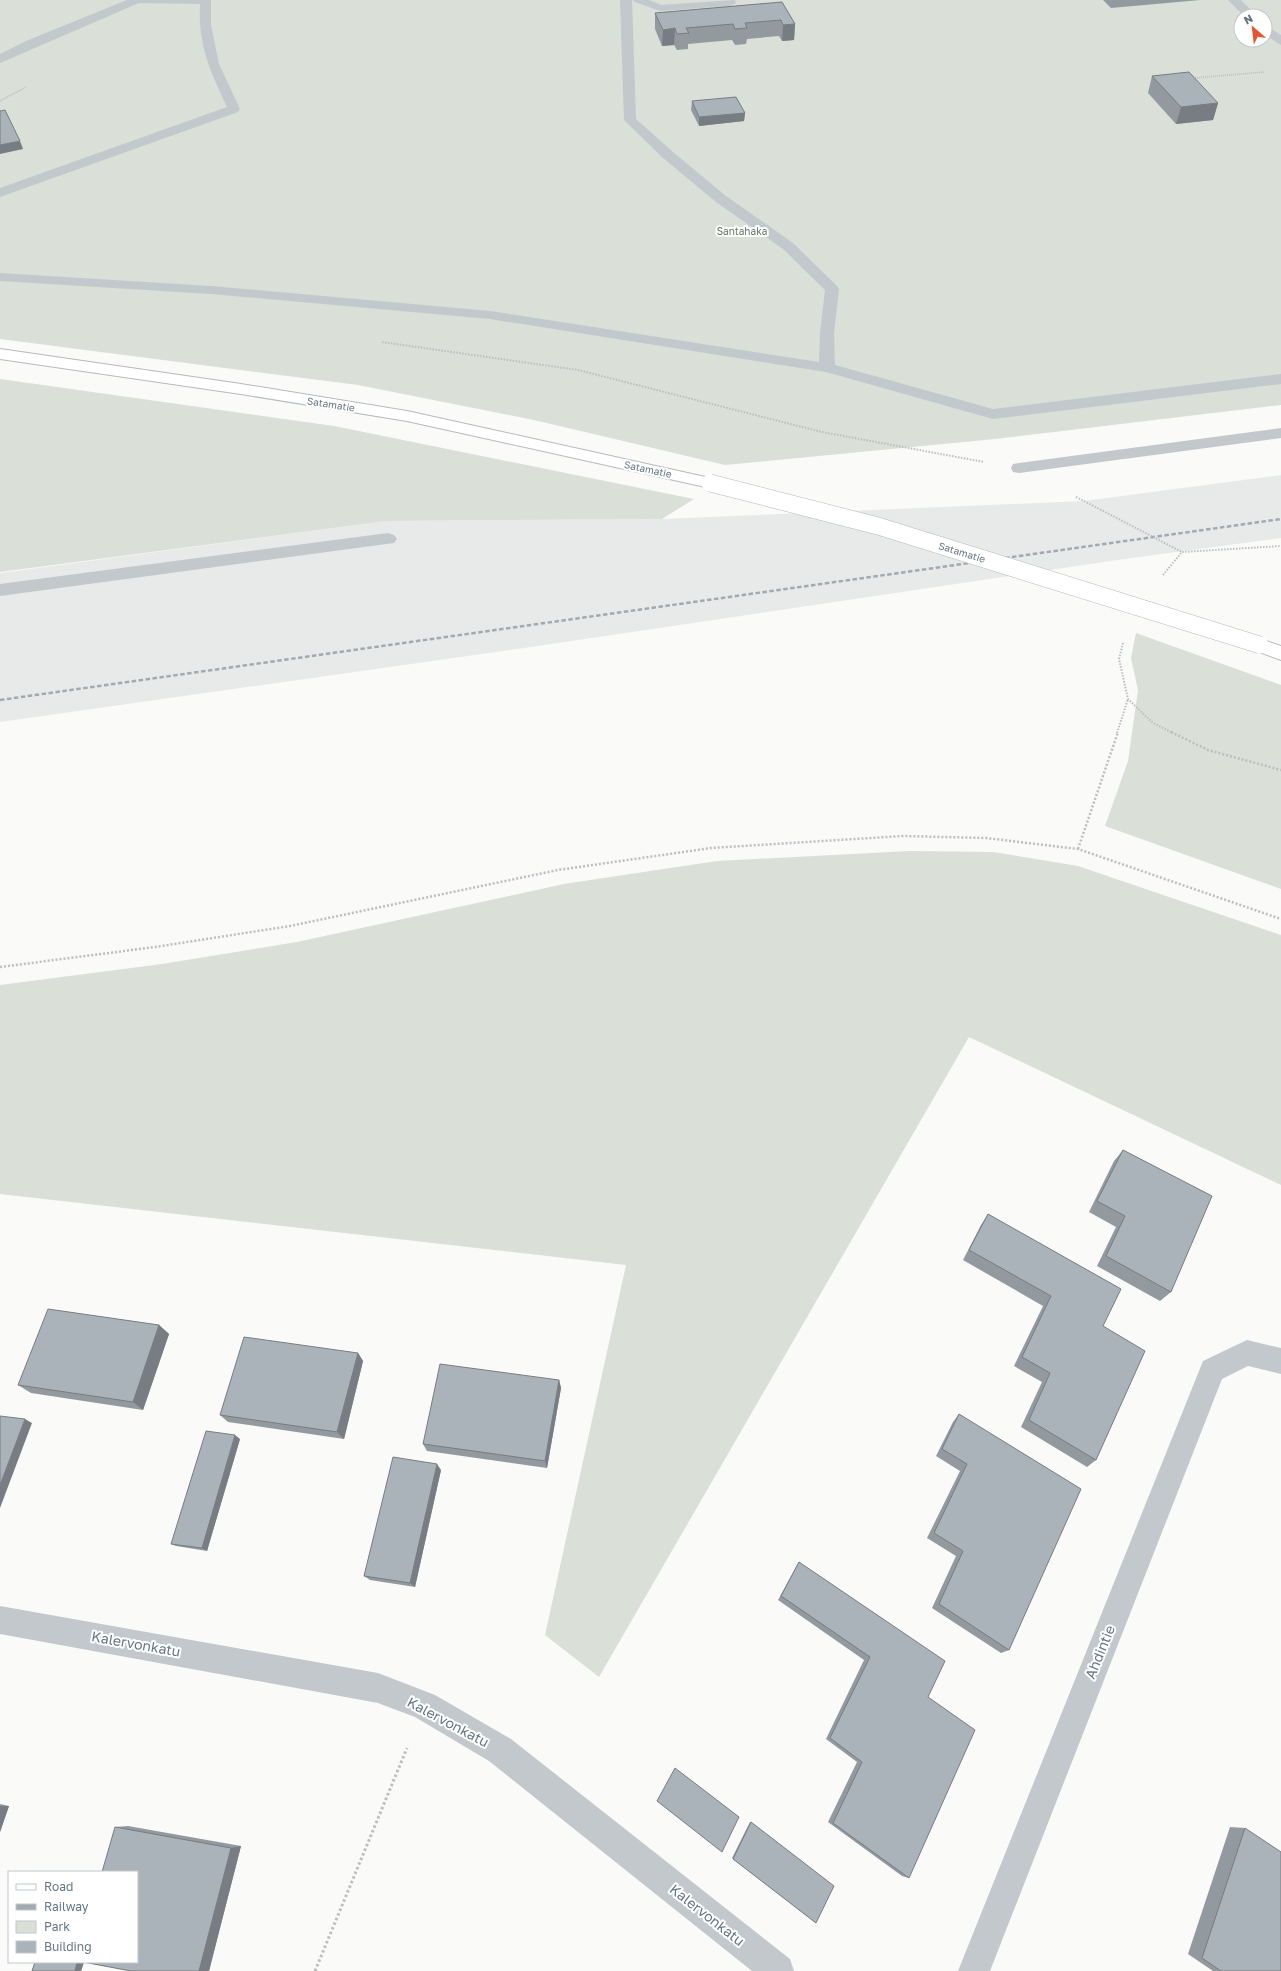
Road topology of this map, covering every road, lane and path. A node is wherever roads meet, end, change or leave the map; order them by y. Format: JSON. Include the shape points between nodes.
{"nodes":[{"id":1,"x":137,"y":0,"type":"edge"},
{"id":2,"x":626,"y":0,"type":"edge"},
{"id":3,"x":639,"y":0,"type":"edge"},
{"id":4,"x":729,"y":0,"type":"edge"},
{"id":5,"x":1234,"y":0,"type":"edge"},
{"id":6,"x":1242,"y":8,"type":"edge"},
{"id":7,"x":0,"y":59,"type":"edge"},
{"id":8,"x":1266,"y":72,"type":"dead end"},
{"id":9,"x":1189,"y":78,"type":"edge"},
{"id":10,"x":0,"y":193,"type":"edge"},
{"id":11,"x":0,"y":277,"type":"edge"},
{"id":12,"x":377,"y":341,"type":"dead end"},
{"id":13,"x":0,"y":354,"type":"edge"},
{"id":14,"x":827,"y":368,"type":"junction"},
{"id":15,"x":1281,"y":379,"type":"edge"},
{"id":16,"x":1281,"y":433,"type":"edge"},
{"id":17,"x":1019,"y":468,"type":"joint"},
{"id":18,"x":1084,"y":501,"type":"dead end"},
{"id":19,"x":388,"y":539,"type":"dead end"},
{"id":20,"x":1182,"y":552,"type":"dead end"},
{"id":21,"x":0,"y":590,"type":"edge"},
{"id":22,"x":1281,"y":653,"type":"edge"},
{"id":23,"x":1128,"y":700,"type":"dead end"},
{"id":24,"x":1078,"y":849,"type":"junction"},
{"id":25,"x":1281,"y":919,"type":"edge"},
{"id":26,"x":0,"y":967,"type":"edge"},
{"id":27,"x":1281,"y":1361,"type":"edge"},
{"id":28,"x":0,"y":1620,"type":"edge"},
{"id":29,"x":424,"y":1706,"type":"junction"},
{"id":30,"x":315,"y":1971,"type":"edge"},
{"id":31,"x":778,"y":1971,"type":"edge"},
{"id":32,"x":974,"y":1971,"type":"edge"}],
"edges":[{"from":1,"to":7,"type":"street"},
{"from":1,"to":10,"type":"street","via":[[206,1],[205,25],[213,64],[234,109]]},
{"from":2,"to":14,"type":"street","via":[[630,120],[721,199],[788,246],[832,289],[827,333]]},
{"from":3,"to":4,"type":"street","via":[[660,8],[722,4],[730,3]]},
{"from":5,"to":6,"type":"street"},
{"from":8,"to":9,"type":"path"},
{"from":11,"to":14,"type":"street","via":[[212,290],[490,315]]},
{"from":12,"to":17,"type":"path","via":[[578,370],[822,432]]},
{"from":13,"to":22,"type":"main road","name":"Satamatie","bridge":true,"via":[[407,416],[710,483],[878,526]]},
{"from":14,"to":15,"type":"street","via":[[993,414]]},
{"from":16,"to":17,"type":"street"},
{"from":18,"to":20,"type":"path","bridge":true},
{"from":19,"to":21,"type":"street"},
{"from":23,"to":24,"type":"path"},
{"from":24,"to":25,"type":"path"},
{"from":24,"to":26,"type":"path","via":[[986,838],[903,836],[711,848],[558,870],[290,926]]},
{"from":27,"to":32,"type":"street","name":"Ahdintie","via":[[1247,1354],[1212,1370]]},
{"from":28,"to":29,"type":"street","name":"Kalervonkatu","via":[[378,1688]]},
{"from":29,"to":30,"type":"path"},
{"from":29,"to":31,"type":"street","name":"Kalervonkatu","via":[[500,1750]]}]}
